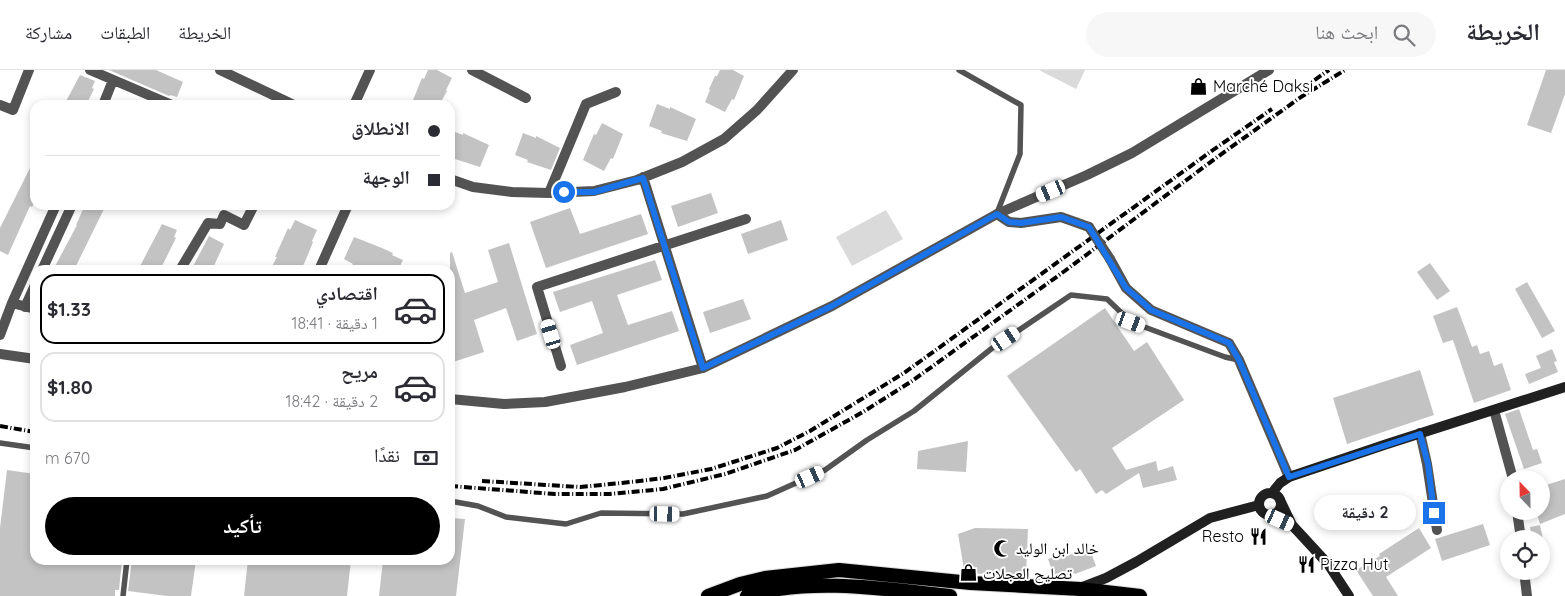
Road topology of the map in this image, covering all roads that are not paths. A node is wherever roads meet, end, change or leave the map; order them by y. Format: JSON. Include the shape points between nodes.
{"nodes":[{"id":1,"x":29,"y":70,"type":"edge"},
{"id":2,"x":90,"y":70,"type":"edge"},
{"id":3,"x":220,"y":70,"type":"edge"},
{"id":4,"x":370,"y":70,"type":"edge"},
{"id":5,"x":472,"y":70,"type":"edge"},
{"id":6,"x":793,"y":70,"type":"edge"},
{"id":7,"x":959,"y":70,"type":"edge"},
{"id":8,"x":1269,"y":70,"type":"edge"},
{"id":9,"x":113,"y":80,"type":"junction"},
{"id":10,"x":616,"y":92,"type":"dead end"},
{"id":11,"x":526,"y":98,"type":"dead end"},
{"id":12,"x":105,"y":100,"type":"edge"},
{"id":13,"x":160,"y":100,"type":"edge"},
{"id":14,"x":283,"y":100,"type":"edge"},
{"id":15,"x":356,"y":100,"type":"edge"},
{"id":16,"x":0,"y":104,"type":"edge"},
{"id":17,"x":643,"y":178,"type":"junction"},
{"id":18,"x":455,"y":181,"type":"edge"},
{"id":19,"x":549,"y":193,"type":"junction"},
{"id":20,"x":54,"y":210,"type":"edge"},
{"id":21,"x":70,"y":210,"type":"edge"},
{"id":22,"x":226,"y":210,"type":"edge"},
{"id":23,"x":252,"y":210,"type":"edge"},
{"id":24,"x":346,"y":210,"type":"edge"},
{"id":25,"x":997,"y":214,"type":"junction"},
{"id":26,"x":224,"y":215,"type":"junction"},
{"id":27,"x":746,"y":220,"type":"dead end"},
{"id":28,"x":42,"y":237,"type":"junction"},
{"id":29,"x":54,"y":243,"type":"junction"},
{"id":30,"x":664,"y":246,"type":"junction"},
{"id":31,"x":44,"y":265,"type":"edge"},
{"id":32,"x":183,"y":265,"type":"edge"},
{"id":33,"x":321,"y":265,"type":"edge"},
{"id":34,"x":12,"y":303,"type":"junction"},
{"id":35,"x":30,"y":308,"type":"edge"},
{"id":36,"x":0,"y":335,"type":"edge"},
{"id":37,"x":0,"y":354,"type":"edge"},
{"id":38,"x":30,"y":358,"type":"edge"},
{"id":39,"x":1239,"y":360,"type":"junction"},
{"id":40,"x":561,"y":366,"type":"dead end"},
{"id":41,"x":703,"y":368,"type":"junction"},
{"id":42,"x":1565,"y":388,"type":"edge"},
{"id":43,"x":455,"y":399,"type":"edge"},
{"id":44,"x":1494,"y":410,"type":"junction"},
{"id":45,"x":1420,"y":434,"type":"junction"},
{"id":46,"x":0,"y":443,"type":"edge"},
{"id":47,"x":30,"y":447,"type":"edge"},
{"id":48,"x":1511,"y":470,"type":"edge"},
{"id":49,"x":1289,"y":477,"type":"junction"},
{"id":50,"x":1276,"y":497,"type":"junction"},
{"id":51,"x":455,"y":502,"type":"edge"},
{"id":52,"x":1259,"y":505,"type":"junction"},
{"id":53,"x":1269,"y":514,"type":"junction"},
{"id":54,"x":1292,"y":525,"type":"junction"},
{"id":55,"x":1437,"y":530,"type":"dead end"},
{"id":56,"x":126,"y":565,"type":"edge"},
{"id":57,"x":1525,"y":580,"type":"edge"},
{"id":58,"x":1080,"y":589,"type":"junction"},
{"id":59,"x":123,"y":596,"type":"edge"},
{"id":60,"x":708,"y":596,"type":"edge"},
{"id":61,"x":747,"y":596,"type":"edge"},
{"id":62,"x":950,"y":596,"type":"edge"},
{"id":63,"x":1140,"y":596,"type":"edge"},
{"id":64,"x":1348,"y":596,"type":"edge"},
{"id":65,"x":1527,"y":596,"type":"edge"}],
"edges":[{"from":1,"to":16,"type":"street","via":[[13,110]]},
{"from":2,"to":9,"type":"street"},
{"from":3,"to":14,"type":"street"},
{"from":4,"to":15,"type":"street"},
{"from":5,"to":11,"type":"street"},
{"from":6,"to":17,"type":"street","via":[[757,110],[724,139],[682,162]]},
{"from":7,"to":25,"type":"lane","via":[[1021,105],[1020,154]]},
{"from":8,"to":25,"type":"street","via":[[1132,153]]},
{"from":9,"to":12,"type":"street"},
{"from":9,"to":13,"type":"street"},
{"from":10,"to":19,"type":"street","via":[[586,104]]},
{"from":17,"to":19,"type":"street","via":[[594,192]]},
{"from":17,"to":30,"type":"street"},
{"from":18,"to":19,"type":"street","via":[[493,190]]},
{"from":20,"to":28,"type":"street"},
{"from":21,"to":29,"type":"street"},
{"from":22,"to":26,"type":"street"},
{"from":23,"to":26,"type":"street","via":[[244,225]]},
{"from":24,"to":33,"type":"street"},
{"from":25,"to":39,"type":"street","bridge":true,"via":[[1009,222],[1061,217],[1089,227],[1126,288],[1151,310],[1229,343]]},
{"from":25,"to":41,"type":"street","via":[[832,306]]},
{"from":26,"to":32,"type":"street","via":[[220,224],[208,222]]},
{"from":27,"to":30,"type":"street"},
{"from":28,"to":29,"type":"street"},
{"from":28,"to":34,"type":"street"},
{"from":29,"to":31,"type":"street"},
{"from":30,"to":40,"type":"street","via":[[537,287]]},
{"from":30,"to":41,"type":"street"},
{"from":34,"to":35,"type":"street"},
{"from":34,"to":36,"type":"street"},
{"from":37,"to":38,"type":"street"},
{"from":39,"to":49,"type":"street"},
{"from":39,"to":51,"type":"lane","via":[[1131,322],[1107,299],[1071,295],[991,349],[914,410],[825,470],[767,496],[683,514],[601,513],[566,524],[506,517],[478,506]]},
{"from":41,"to":43,"type":"street","via":[[545,402],[504,404]]},
{"from":42,"to":44,"type":"main road"},
{"from":44,"to":45,"type":"main road"},
{"from":44,"to":48,"type":"street"},
{"from":45,"to":49,"type":"main road"},
{"from":45,"to":55,"type":"street","via":[[1428,464]]},
{"from":46,"to":47,"type":"lane"},
{"from":49,"to":50,"type":"main road","via":[[1280,483]]},
{"from":50,"to":52,"type":"main road","via":[[1266,494]]},
{"from":50,"to":53,"type":"main road","via":[[1279,509]]},
{"from":50,"to":54,"type":"main road"},
{"from":52,"to":53,"type":"main road"},
{"from":52,"to":58,"type":"main road","via":[[1210,518],[1136,562]]},
{"from":53,"to":54,"type":"main road"},
{"from":54,"to":64,"type":"main road","via":[[1328,564]]},
{"from":56,"to":59,"type":"lane"},
{"from":57,"to":65,"type":"street"},
{"from":58,"to":60,"type":"highway","via":[[971,583],[839,570],[765,578]]},
{"from":58,"to":63,"type":"highway"},
{"from":61,"to":62,"type":"highway","via":[[804,587],[850,586]]}]}
